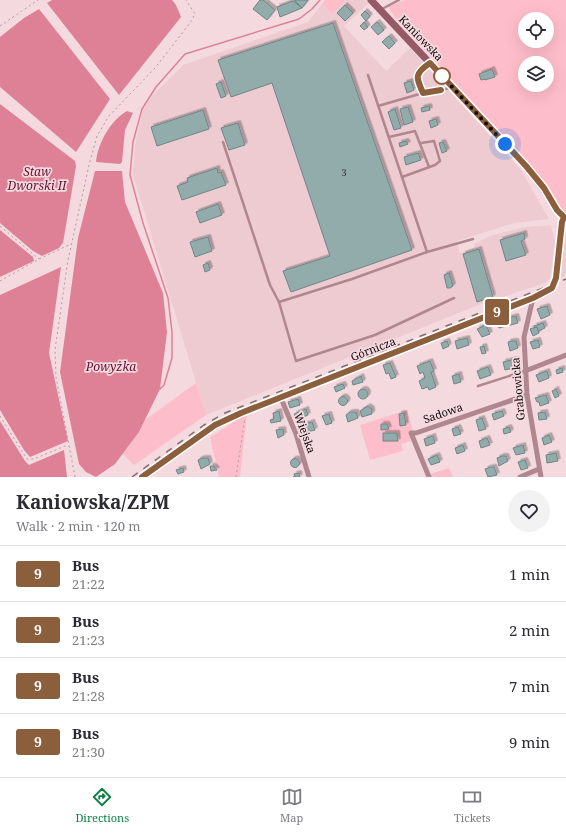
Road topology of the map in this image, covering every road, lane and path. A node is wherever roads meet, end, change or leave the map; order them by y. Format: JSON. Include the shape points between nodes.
{"nodes":[{"id":1,"x":38,"y":0,"type":"edge"},
{"id":2,"x":186,"y":0,"type":"edge"},
{"id":3,"x":371,"y":0,"type":"edge"},
{"id":4,"x":399,"y":0,"type":"edge"},
{"id":5,"x":391,"y":1,"type":"edge"},
{"id":6,"x":379,"y":10,"type":"junction"},
{"id":7,"x":0,"y":26,"type":"edge"},
{"id":8,"x":430,"y":63,"type":"junction"},
{"id":9,"x":368,"y":75,"type":"dead end"},
{"id":10,"x":453,"y":87,"type":"junction"},
{"id":11,"x":423,"y":93,"type":"junction"},
{"id":12,"x":378,"y":106,"type":"junction"},
{"id":13,"x":389,"y":137,"type":"junction"},
{"id":14,"x":223,"y":142,"type":"dead end"},
{"id":15,"x":421,"y":143,"type":"junction"},
{"id":16,"x":428,"y":167,"type":"junction"},
{"id":17,"x":402,"y":177,"type":"junction"},
{"id":18,"x":565,"y":217,"type":"edge"},
{"id":19,"x":0,"y":226,"type":"edge"},
{"id":20,"x":473,"y":239,"type":"dead end"},
{"id":21,"x":72,"y":244,"type":"junction"},
{"id":22,"x":427,"y":252,"type":"junction"},
{"id":23,"x":39,"y":259,"type":"junction"},
{"id":24,"x":0,"y":281,"type":"edge"},
{"id":25,"x":454,"y":298,"type":"dead end"},
{"id":26,"x":533,"y":298,"type":"junction"},
{"id":27,"x":278,"y":302,"type":"junction"},
{"id":28,"x":566,"y":355,"type":"edge"},
{"id":29,"x":525,"y":371,"type":"junction"},
{"id":30,"x":478,"y":386,"type":"dead end"},
{"id":31,"x":527,"y":395,"type":"junction"},
{"id":32,"x":280,"y":396,"type":"junction"},
{"id":33,"x":247,"y":410,"type":"junction"},
{"id":34,"x":0,"y":416,"type":"edge"},
{"id":35,"x":69,"y":446,"type":"junction"},
{"id":36,"x":539,"y":469,"type":"junction"},
{"id":37,"x":75,"y":477,"type":"edge"},
{"id":38,"x":142,"y":477,"type":"edge"},
{"id":39,"x":236,"y":477,"type":"edge"},
{"id":40,"x":309,"y":477,"type":"edge"},
{"id":41,"x":429,"y":477,"type":"edge"},
{"id":42,"x":520,"y":477,"type":"edge"},
{"id":43,"x":541,"y":477,"type":"edge"}],
"edges":[{"from":1,"to":7,"type":"path"},
{"from":2,"to":21,"type":"path","via":[[195,14],[190,23],[155,68],[109,116],[97,136]]},
{"from":3,"to":6,"type":"street","name":"Kaniowska"},
{"from":4,"to":5,"type":"lane"},
{"from":5,"to":6,"type":"lane"},
{"from":6,"to":8,"type":"street","name":"Kaniowska"},
{"from":8,"to":10,"type":"street","name":"Kaniowska"},
{"from":8,"to":11,"type":"lane","via":[[421,69],[417,78]]},
{"from":9,"to":12,"type":"lane"},
{"from":10,"to":11,"type":"lane"},
{"from":10,"to":18,"type":"street","name":"Kaniowska","via":[[526,166],[544,188],[557,210]]},
{"from":11,"to":12,"type":"lane"},
{"from":12,"to":13,"type":"lane"},
{"from":13,"to":15,"type":"lane","via":[[415,131]]},
{"from":13,"to":17,"type":"lane"},
{"from":14,"to":27,"type":"lane","via":[[270,285]]},
{"from":15,"to":16,"type":"lane"},
{"from":15,"to":16,"type":"lane","via":[[434,140],[440,156],[440,161]]},
{"from":16,"to":17,"type":"lane"},
{"from":17,"to":22,"type":"lane"},
{"from":18,"to":26,"type":"street","name":"Górnicza","via":[[562,222],[556,278],[552,288]]},
{"from":19,"to":23,"type":"path"},
{"from":20,"to":22,"type":"lane"},
{"from":21,"to":23,"type":"path"},
{"from":21,"to":35,"type":"path","via":[[55,350],[56,377]]},
{"from":22,"to":27,"type":"lane","via":[[352,280]]},
{"from":23,"to":24,"type":"path"},
{"from":25,"to":27,"type":"lane","via":[[375,335],[296,360]]},
{"from":26,"to":29,"type":"street","name":"Grabowicka","via":[[524,337]]},
{"from":26,"to":32,"type":"street","name":"Górnicza"},
{"from":28,"to":29,"type":"street"},
{"from":29,"to":30,"type":"lane"},
{"from":29,"to":31,"type":"street","name":"Grabowicka"},
{"from":31,"to":36,"type":"street","name":"Grabowicka"},
{"from":31,"to":41,"type":"street","name":"Sadowa","via":[[411,433]]},
{"from":32,"to":33,"type":"street","name":"Górnicza"},
{"from":32,"to":40,"type":"street","name":"Wiejska","via":[[296,434]]},
{"from":33,"to":38,"type":"street","name":"Górnicza","via":[[215,425]]},
{"from":33,"to":39,"type":"path"},
{"from":34,"to":35,"type":"path","via":[[27,459],[34,459]]},
{"from":35,"to":37,"type":"path"},
{"from":36,"to":42,"type":"street"},
{"from":36,"to":43,"type":"street","name":"Grabowicka"}]}
